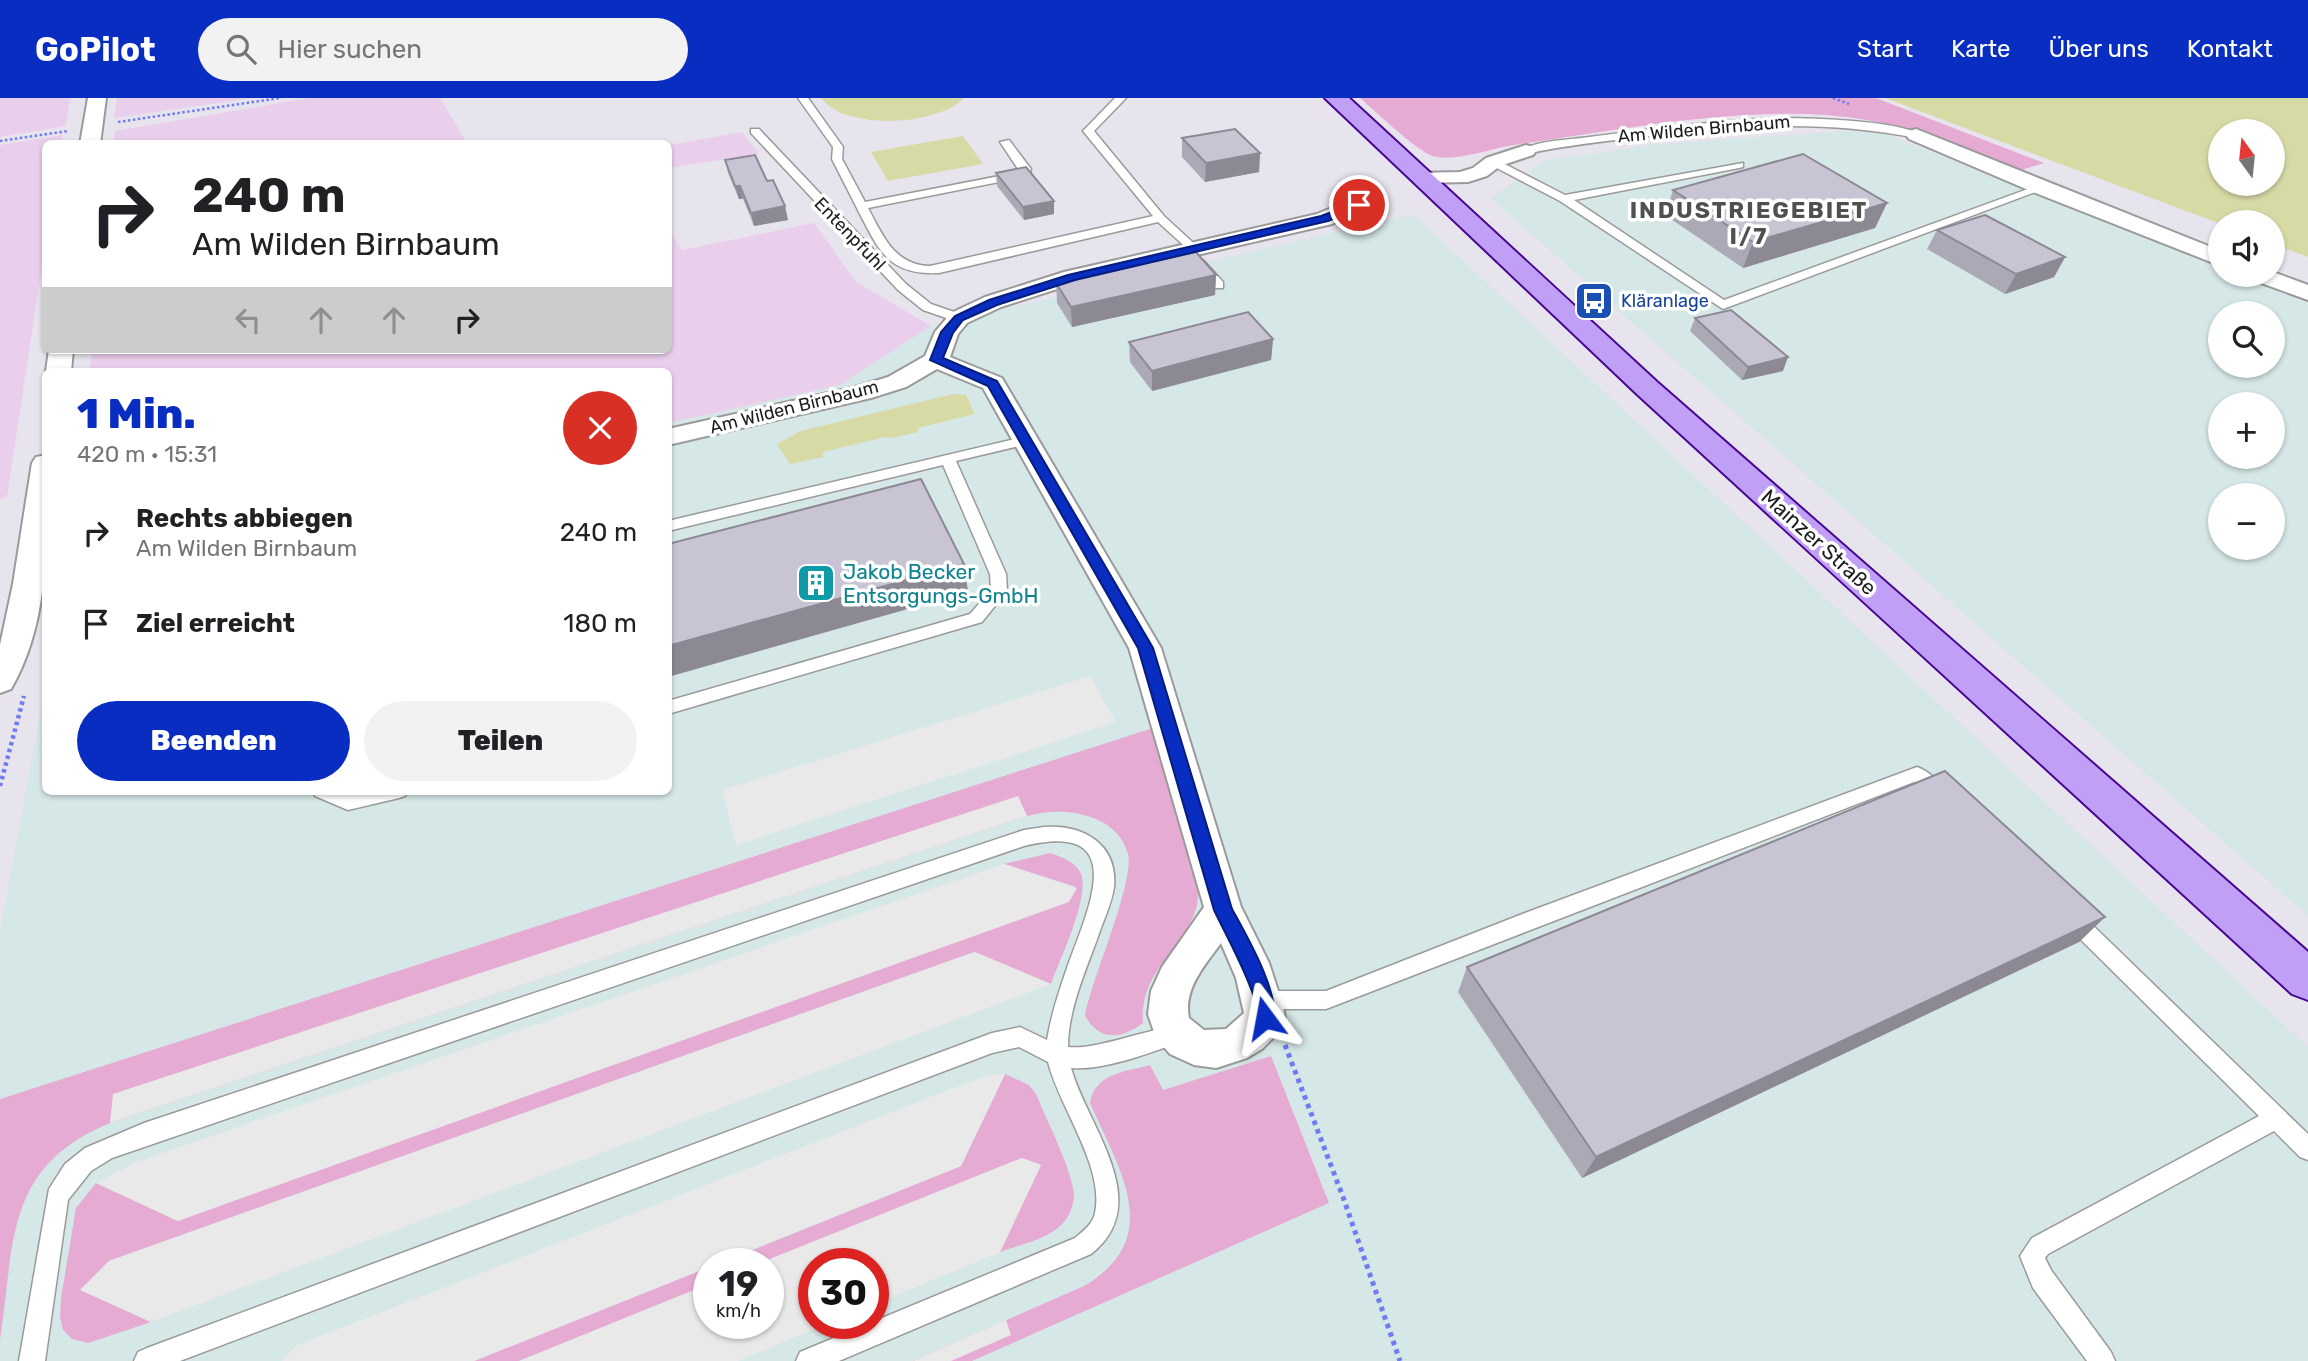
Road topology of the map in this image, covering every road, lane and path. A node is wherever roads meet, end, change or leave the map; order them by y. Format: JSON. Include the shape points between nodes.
{"nodes":[{"id":1,"x":97,"y":98,"type":"edge"},
{"id":2,"x":280,"y":98,"type":"edge"},
{"id":3,"x":803,"y":98,"type":"edge"},
{"id":4,"x":1121,"y":98,"type":"edge"},
{"id":5,"x":1336,"y":98,"type":"edge"},
{"id":6,"x":755,"y":131,"type":"dead end"},
{"id":7,"x":91,"y":135,"type":"edge"},
{"id":8,"x":1916,"y":135,"type":"joint"},
{"id":9,"x":0,"y":141,"type":"edge"},
{"id":10,"x":1005,"y":142,"type":"dead end"},
{"id":11,"x":1526,"y":151,"type":"joint"},
{"id":12,"x":1493,"y":162,"type":"junction"},
{"id":13,"x":1739,"y":165,"type":"dead end"},
{"id":14,"x":1472,"y":175,"type":"junction"},
{"id":15,"x":1420,"y":176,"type":"junction"},
{"id":16,"x":2040,"y":188,"type":"junction"},
{"id":17,"x":1374,"y":196,"type":"dead end"},
{"id":18,"x":1564,"y":199,"type":"junction"},
{"id":19,"x":862,"y":206,"type":"junction"},
{"id":20,"x":1462,"y":216,"type":"junction"},
{"id":21,"x":1160,"y":218,"type":"junction"},
{"id":22,"x":1192,"y":251,"type":"junction"},
{"id":23,"x":2208,"y":254,"type":"edge"},
{"id":24,"x":923,"y":270,"type":"junction"},
{"id":25,"x":2285,"y":284,"type":"edge"},
{"id":26,"x":1219,"y":285,"type":"edge"},
{"id":27,"x":2308,"y":293,"type":"edge"},
{"id":28,"x":917,"y":299,"type":"junction"},
{"id":29,"x":959,"y":318,"type":"junction"},
{"id":30,"x":936,"y":360,"type":"junction"},
{"id":31,"x":672,"y":436,"type":"edge"},
{"id":32,"x":1023,"y":441,"type":"junction"},
{"id":33,"x":948,"y":459,"type":"junction"},
{"id":34,"x":42,"y":516,"type":"edge"},
{"id":35,"x":672,"y":525,"type":"edge"},
{"id":36,"x":37,"y":582,"type":"edge"},
{"id":37,"x":0,"y":681,"type":"edge"},
{"id":38,"x":672,"y":707,"type":"edge"},
{"id":39,"x":330,"y":795,"type":"edge"},
{"id":40,"x":381,"y":795,"type":"edge"},
{"id":41,"x":1957,"y":812,"type":"edge"},
{"id":42,"x":2058,"y":905,"type":"edge"},
{"id":43,"x":1223,"y":910,"type":"junction"},
{"id":44,"x":2308,"y":980,"type":"edge"},
{"id":45,"x":1264,"y":1000,"type":"junction"},
{"id":46,"x":1176,"y":1034,"type":"junction"},
{"id":47,"x":1057,"y":1056,"type":"junction"},
{"id":48,"x":2277,"y":1118,"type":"junction"},
{"id":49,"x":2308,"y":1149,"type":"edge"},
{"id":50,"x":32,"y":1361,"type":"edge"},
{"id":51,"x":147,"y":1361,"type":"edge"},
{"id":52,"x":810,"y":1361,"type":"edge"},
{"id":53,"x":1400,"y":1361,"type":"edge"},
{"id":54,"x":2102,"y":1361,"type":"edge"}],
"edges":[{"from":1,"to":7,"type":"street"},
{"from":2,"to":7,"type":"path"},
{"from":3,"to":19,"type":"lane","via":[[838,147],[837,159]]},
{"from":4,"to":21,"type":"lane","via":[[1088,131]]},
{"from":5,"to":15,"type":"main road","name":"Mainzer Straße"},
{"from":6,"to":28,"type":"lane","name":"Entenpfuhl"},
{"from":7,"to":9,"type":"path"},
{"from":8,"to":11,"type":"lane","name":"Am Wilden Birnbaum","via":[[1856,123],[1782,120]]},
{"from":8,"to":16,"type":"street"},
{"from":10,"to":19,"type":"lane","via":[[1025,174]]},
{"from":11,"to":12,"type":"street","name":"Am Wilden Birnbaum"},
{"from":12,"to":14,"type":"street","name":"Am Wilden Birnbaum"},
{"from":12,"to":15,"type":"street","name":"Am Wilden Birnbaum"},
{"from":12,"to":18,"type":"lane"},
{"from":13,"to":18,"type":"lane"},
{"from":14,"to":15,"type":"street","name":"Am Wilden Birnbaum","via":[[1453,179]]},
{"from":14,"to":20,"type":"street"},
{"from":15,"to":20,"type":"main road","name":"Mainzer Straße"},
{"from":16,"to":18,"type":"lane","via":[[1723,304]]},
{"from":16,"to":23,"type":"street"},
{"from":17,"to":22,"type":"street","via":[[1324,219]]},
{"from":19,"to":24,"type":"lane","via":[[894,260]]},
{"from":20,"to":44,"type":"main road","name":"Mainzer Straße","via":[[1647,388]]},
{"from":21,"to":22,"type":"lane"},
{"from":21,"to":24,"type":"lane"},
{"from":22,"to":26,"type":"lane"},
{"from":22,"to":29,"type":"street","via":[[1072,277]]},
{"from":24,"to":28,"type":"lane"},
{"from":25,"to":27,"type":"street"},
{"from":28,"to":29,"type":"lane","name":"Entenpfuhl"},
{"from":29,"to":30,"type":"street","via":[[947,332]]},
{"from":30,"to":31,"type":"street","name":"Am Wilden Birnbaum","via":[[897,382],[862,393]]},
{"from":30,"to":32,"type":"street","via":[[993,383]]},
{"from":32,"to":33,"type":"lane"},
{"from":32,"to":43,"type":"street","via":[[1145,648]]},
{"from":33,"to":35,"type":"lane"},
{"from":33,"to":38,"type":"lane","via":[[998,575],[999,591],[976,618]]},
{"from":34,"to":36,"type":"street"},
{"from":36,"to":37,"type":"street"},
{"from":39,"to":40,"type":"lane","via":[[348,803]]},
{"from":41,"to":45,"type":"lane","via":[[1917,774],[1326,1000]]},
{"from":42,"to":48,"type":"lane"},
{"from":43,"to":45,"type":"street"},
{"from":43,"to":46,"type":"street","via":[[1175,980],[1168,1019]]},
{"from":45,"to":46,"type":"street","via":[[1265,1018],[1250,1036],[1229,1047],[1204,1051]]},
{"from":45,"to":53,"type":"path","via":[[1343,1197]]},
{"from":46,"to":47,"type":"lane","via":[[1082,1059]]},
{"from":47,"to":50,"type":"lane","via":[[1060,1021],[1104,890],[1104,870],[1096,848],[1088,842],[1045,833],[89,1156],[57,1198]]},
{"from":47,"to":51,"type":"lane","via":[[1020,1037],[992,1043]]},
{"from":47,"to":52,"type":"lane","via":[[1105,1185],[1108,1207],[1101,1231],[1083,1247]]},
{"from":48,"to":49,"type":"lane"},
{"from":48,"to":54,"type":"lane","via":[[2040,1245],[2032,1256],[2042,1279]]}]}
